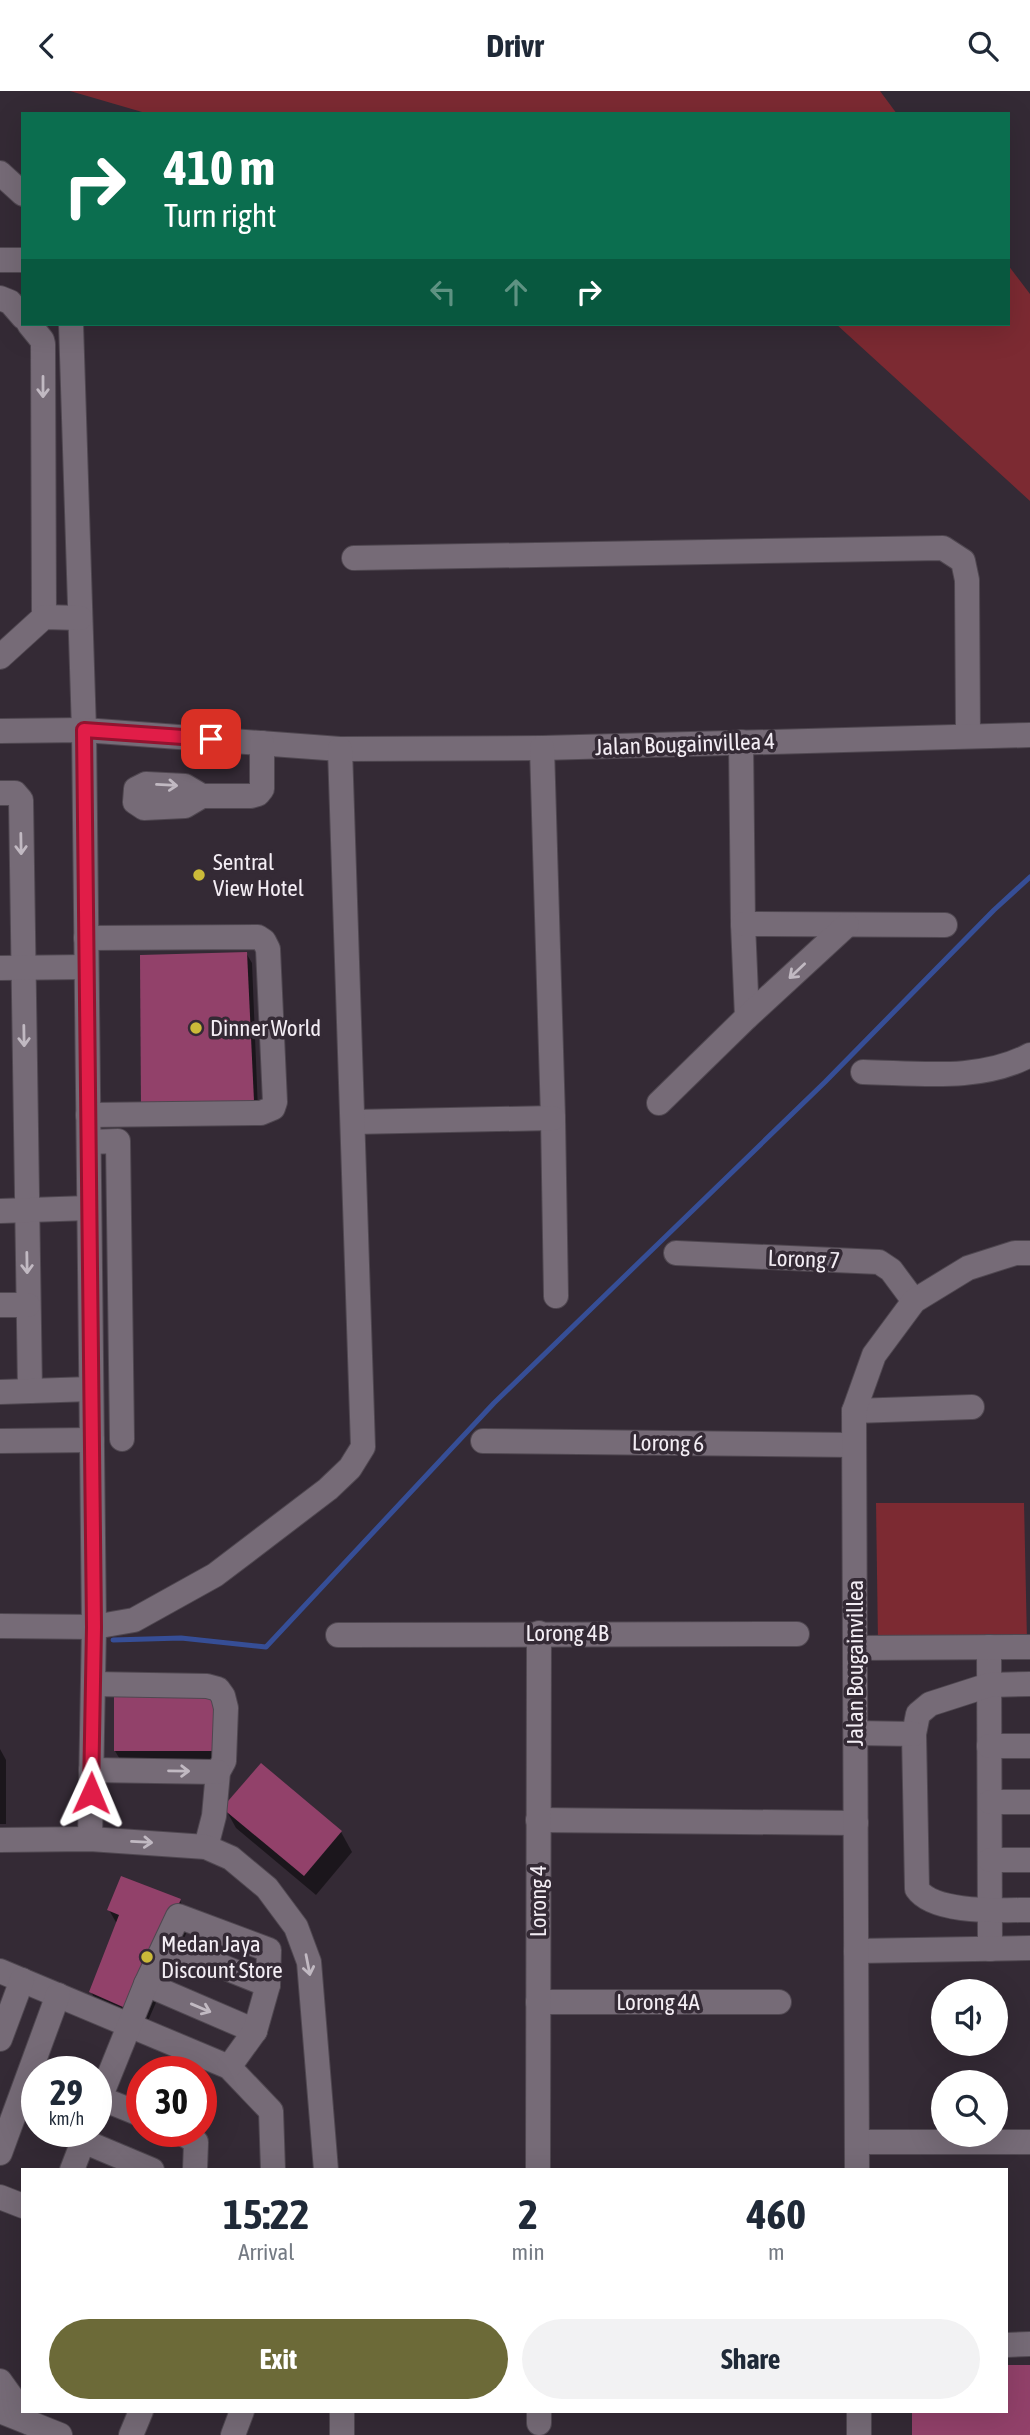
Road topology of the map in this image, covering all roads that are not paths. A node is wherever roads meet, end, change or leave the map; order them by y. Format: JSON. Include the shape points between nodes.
{"nodes":[{"id":1,"x":0,"y":173,"type":"edge"},
{"id":2,"x":21,"y":192,"type":"edge"},
{"id":3,"x":0,"y":260,"type":"edge"},
{"id":4,"x":21,"y":260,"type":"edge"},
{"id":5,"x":0,"y":298,"type":"edge"},
{"id":6,"x":21,"y":315,"type":"edge"},
{"id":7,"x":31,"y":326,"type":"edge"},
{"id":8,"x":71,"y":326,"type":"edge"},
{"id":9,"x":354,"y":558,"type":"dead end"},
{"id":10,"x":44,"y":617,"type":"junction"},
{"id":11,"x":80,"y":618,"type":"junction"},
{"id":12,"x":0,"y":657,"type":"edge"},
{"id":13,"x":84,"y":730,"type":"junction"},
{"id":14,"x":0,"y":731,"type":"edge"},
{"id":15,"x":1030,"y":735,"type":"edge"},
{"id":16,"x":968,"y":736,"type":"junction"},
{"id":17,"x":741,"y":742,"type":"junction"},
{"id":18,"x":262,"y":743,"type":"junction"},
{"id":19,"x":542,"y":748,"type":"junction"},
{"id":20,"x":340,"y":749,"type":"junction"},
{"id":21,"x":0,"y":793,"type":"edge"},
{"id":22,"x":202,"y":796,"type":"dead end"},
{"id":23,"x":11,"y":880,"type":"edge"},
{"id":24,"x":743,"y":924,"type":"junction"},
{"id":25,"x":847,"y":925,"type":"junction"},
{"id":26,"x":945,"y":925,"type":"dead end"},
{"id":27,"x":86,"y":938,"type":"junction"},
{"id":28,"x":86,"y":967,"type":"junction"},
{"id":29,"x":11,"y":968,"type":"edge"},
{"id":30,"x":747,"y":1017,"type":"junction"},
{"id":31,"x":1030,"y":1055,"type":"edge"},
{"id":32,"x":863,"y":1072,"type":"dead end"},
{"id":33,"x":659,"y":1103,"type":"dead end"},
{"id":34,"x":88,"y":1115,"type":"junction"},
{"id":35,"x":553,"y":1118,"type":"junction"},
{"id":36,"x":353,"y":1122,"type":"junction"},
{"id":37,"x":89,"y":1142,"type":"junction"},
{"id":38,"x":89,"y":1208,"type":"junction"},
{"id":39,"x":26,"y":1210,"type":"junction"},
{"id":40,"x":0,"y":1211,"type":"edge"},
{"id":41,"x":676,"y":1253,"type":"dead end"},
{"id":42,"x":1030,"y":1253,"type":"edge"},
{"id":43,"x":556,"y":1296,"type":"dead end"},
{"id":44,"x":914,"y":1301,"type":"junction"},
{"id":45,"x":0,"y":1305,"type":"edge"},
{"id":46,"x":28,"y":1305,"type":"junction"},
{"id":47,"x":91,"y":1389,"type":"junction"},
{"id":48,"x":30,"y":1391,"type":"junction"},
{"id":49,"x":0,"y":1392,"type":"edge"},
{"id":50,"x":972,"y":1407,"type":"dead end"},
{"id":51,"x":855,"y":1411,"type":"junction"},
{"id":52,"x":122,"y":1439,"type":"dead end"},
{"id":53,"x":92,"y":1440,"type":"junction"},
{"id":54,"x":0,"y":1441,"type":"edge"},
{"id":55,"x":483,"y":1441,"type":"dead end"},
{"id":56,"x":854,"y":1445,"type":"junction"},
{"id":57,"x":0,"y":1626,"type":"edge"},
{"id":58,"x":94,"y":1627,"type":"junction"},
{"id":59,"x":539,"y":1633,"type":"junction"},
{"id":60,"x":797,"y":1633,"type":"dead end"},
{"id":61,"x":338,"y":1635,"type":"dead end"},
{"id":62,"x":989,"y":1647,"type":"junction"},
{"id":63,"x":1030,"y":1647,"type":"edge"},
{"id":64,"x":855,"y":1648,"type":"junction"},
{"id":65,"x":93,"y":1684,"type":"junction"},
{"id":66,"x":1030,"y":1684,"type":"edge"},
{"id":67,"x":989,"y":1685,"type":"junction"},
{"id":68,"x":856,"y":1733,"type":"junction"},
{"id":69,"x":914,"y":1734,"type":"junction"},
{"id":70,"x":989,"y":1746,"type":"junction"},
{"id":71,"x":1030,"y":1746,"type":"edge"},
{"id":72,"x":91,"y":1770,"type":"junction"},
{"id":73,"x":218,"y":1772,"type":"junction"},
{"id":74,"x":990,"y":1802,"type":"junction"},
{"id":75,"x":1030,"y":1802,"type":"edge"},
{"id":76,"x":538,"y":1820,"type":"junction"},
{"id":77,"x":856,"y":1823,"type":"junction"},
{"id":78,"x":90,"y":1839,"type":"junction"},
{"id":79,"x":0,"y":1840,"type":"edge"},
{"id":80,"x":206,"y":1847,"type":"junction"},
{"id":81,"x":990,"y":1860,"type":"junction"},
{"id":82,"x":1030,"y":1860,"type":"edge"},
{"id":83,"x":990,"y":1910,"type":"junction"},
{"id":84,"x":1030,"y":1910,"type":"edge"},
{"id":85,"x":166,"y":1944,"type":"junction"},
{"id":86,"x":1030,"y":1948,"type":"edge"},
{"id":87,"x":990,"y":1949,"type":"junction"},
{"id":88,"x":856,"y":1951,"type":"junction"},
{"id":89,"x":11,"y":1976,"type":"edge"},
{"id":90,"x":146,"y":1984,"type":"junction"},
{"id":91,"x":268,"y":1985,"type":"junction"},
{"id":92,"x":58,"y":1996,"type":"junction"},
{"id":93,"x":538,"y":2002,"type":"junction"},
{"id":94,"x":779,"y":2002,"type":"dead end"},
{"id":95,"x":129,"y":2025,"type":"junction"},
{"id":96,"x":255,"y":2031,"type":"junction"},
{"id":97,"x":0,"y":2039,"type":"edge"},
{"id":98,"x":229,"y":2067,"type":"junction"},
{"id":99,"x":112,"y":2068,"type":"edge"},
{"id":100,"x":857,"y":2141,"type":"junction"},
{"id":101,"x":1030,"y":2142,"type":"edge"},
{"id":102,"x":81,"y":2147,"type":"edge"},
{"id":103,"x":107,"y":2147,"type":"edge"},
{"id":104,"x":196,"y":2147,"type":"edge"},
{"id":105,"x":0,"y":2153,"type":"edge"},
{"id":106,"x":73,"y":2168,"type":"edge"},
{"id":107,"x":148,"y":2168,"type":"edge"},
{"id":108,"x":195,"y":2168,"type":"edge"},
{"id":109,"x":273,"y":2168,"type":"edge"},
{"id":110,"x":326,"y":2168,"type":"edge"},
{"id":111,"x":538,"y":2168,"type":"edge"},
{"id":112,"x":857,"y":2168,"type":"edge"},
{"id":113,"x":0,"y":2197,"type":"edge"},
{"id":114,"x":21,"y":2205,"type":"edge"},
{"id":115,"x":1030,"y":2344,"type":"edge"},
{"id":116,"x":1008,"y":2345,"type":"edge"},
{"id":117,"x":0,"y":2381,"type":"edge"},
{"id":118,"x":0,"y":2411,"type":"edge"},
{"id":119,"x":21,"y":2411,"type":"edge"},
{"id":120,"x":22,"y":2413,"type":"edge"},
{"id":121,"x":140,"y":2413,"type":"edge"},
{"id":122,"x":241,"y":2413,"type":"edge"},
{"id":123,"x":342,"y":2413,"type":"edge"},
{"id":124,"x":859,"y":2413,"type":"edge"},
{"id":125,"x":30,"y":2424,"type":"junction"},
{"id":126,"x":60,"y":2435,"type":"edge"},
{"id":127,"x":131,"y":2435,"type":"edge"},
{"id":128,"x":233,"y":2435,"type":"edge"},
{"id":129,"x":342,"y":2435,"type":"edge"},
{"id":130,"x":859,"y":2435,"type":"edge"}],
"edges":[{"from":1,"to":2,"type":"street"},
{"from":3,"to":4,"type":"street"},
{"from":5,"to":6,"type":"street"},
{"from":7,"to":10,"type":"street","one_way":true,"via":[[43,344]]},
{"from":8,"to":11,"type":"street"},
{"from":9,"to":16,"type":"street","via":[[943,548],[963,561],[967,580]]},
{"from":10,"to":11,"type":"street"},
{"from":10,"to":12,"type":"street"},
{"from":11,"to":13,"type":"street"},
{"from":13,"to":14,"type":"street","name":"Jalan Bougainvillea 4"},
{"from":13,"to":18,"type":"street","name":"Jalan Bougainvillea 4"},
{"from":13,"to":27,"type":"street"},
{"from":15,"to":16,"type":"street","name":"Jalan Bougainvillea 4"},
{"from":16,"to":17,"type":"street","name":"Jalan Bougainvillea 4"},
{"from":17,"to":19,"type":"street","name":"Jalan Bougainvillea 4"},
{"from":17,"to":24,"type":"street"},
{"from":18,"to":20,"type":"street","name":"Jalan Bougainvillea 4"},
{"from":18,"to":22,"type":"street","via":[[262,789],[258,794]]},
{"from":19,"to":20,"type":"street","name":"Jalan Bougainvillea 4"},
{"from":19,"to":35,"type":"street"},
{"from":20,"to":36,"type":"street"},
{"from":21,"to":23,"type":"street","one_way":true,"via":[[15,793],[21,800]]},
{"from":23,"to":29,"type":"street"},
{"from":24,"to":25,"type":"street"},
{"from":24,"to":30,"type":"street"},
{"from":25,"to":26,"type":"street"},
{"from":25,"to":30,"type":"street","one_way":true},
{"from":27,"to":28,"type":"street"},
{"from":27,"to":34,"type":"street","via":[[258,937],[264,941],[275,1102],[261,1113]]},
{"from":28,"to":29,"type":"street"},
{"from":28,"to":34,"type":"street"},
{"from":29,"to":39,"type":"street","one_way":true},
{"from":30,"to":33,"type":"street"},
{"from":31,"to":32,"type":"street","via":[[987,1071]]},
{"from":34,"to":37,"type":"street"},
{"from":35,"to":36,"type":"street"},
{"from":35,"to":43,"type":"street"},
{"from":36,"to":58,"type":"street","via":[[363,1447],[328,1489],[215,1575],[134,1620]]},
{"from":37,"to":38,"type":"street"},
{"from":37,"to":52,"type":"street","via":[[118,1141]]},
{"from":38,"to":39,"type":"street"},
{"from":38,"to":47,"type":"street"},
{"from":39,"to":40,"type":"street"},
{"from":39,"to":46,"type":"street","one_way":true},
{"from":41,"to":44,"type":"street","name":"Lorong 7","via":[[879,1262],[891,1270]]},
{"from":42,"to":44,"type":"street","name":"Jalan Bougainvillea","via":[[1015,1253],[968,1268]]},
{"from":44,"to":51,"type":"street","name":"Jalan Bougainvillea","via":[[874,1355]]},
{"from":45,"to":46,"type":"street"},
{"from":46,"to":48,"type":"street"},
{"from":47,"to":48,"type":"street"},
{"from":47,"to":53,"type":"street"},
{"from":48,"to":49,"type":"street"},
{"from":50,"to":51,"type":"street"},
{"from":51,"to":56,"type":"street","name":"Jalan Bougainvillea"},
{"from":53,"to":54,"type":"street"},
{"from":53,"to":58,"type":"street"},
{"from":55,"to":56,"type":"street","name":"Lorong 6"},
{"from":56,"to":64,"type":"street","name":"Jalan Bougainvillea"},
{"from":57,"to":58,"type":"street"},
{"from":58,"to":65,"type":"street"},
{"from":59,"to":60,"type":"street","name":"Lorong 4B"},
{"from":59,"to":61,"type":"street","name":"Lorong 4B"},
{"from":59,"to":76,"type":"street","name":"Lorong 4"},
{"from":62,"to":63,"type":"street"},
{"from":62,"to":64,"type":"street"},
{"from":62,"to":67,"type":"street"},
{"from":64,"to":68,"type":"street","name":"Jalan Bougainvillea"},
{"from":65,"to":72,"type":"street"},
{"from":65,"to":73,"type":"street","via":[[218,1689],[226,1708],[224,1761]]},
{"from":66,"to":67,"type":"street"},
{"from":67,"to":69,"type":"street","via":[[930,1704],[918,1714]]},
{"from":67,"to":70,"type":"street"},
{"from":68,"to":69,"type":"street"},
{"from":68,"to":77,"type":"street","name":"Jalan Bougainvillea"},
{"from":69,"to":83,"type":"street","via":[[917,1889],[933,1903]]},
{"from":70,"to":71,"type":"street"},
{"from":70,"to":74,"type":"street"},
{"from":72,"to":73,"type":"street","one_way":true},
{"from":72,"to":78,"type":"street"},
{"from":73,"to":80,"type":"street"},
{"from":74,"to":75,"type":"street"},
{"from":74,"to":81,"type":"street"},
{"from":76,"to":77,"type":"street"},
{"from":76,"to":93,"type":"street","name":"Lorong 4"},
{"from":77,"to":88,"type":"street","name":"Jalan Bougainvillea"},
{"from":78,"to":79,"type":"street"},
{"from":78,"to":80,"type":"street","one_way":true},
{"from":80,"to":110,"type":"street","one_way":true,"via":[[231,1858],[267,1888],[296,1927],[309,1962]]},
{"from":81,"to":82,"type":"street"},
{"from":81,"to":83,"type":"street"},
{"from":83,"to":84,"type":"street"},
{"from":83,"to":87,"type":"street"},
{"from":85,"to":90,"type":"street"},
{"from":85,"to":91,"type":"street"},
{"from":85,"to":91,"type":"street","via":[[178,1916],[268,1949]]},
{"from":86,"to":87,"type":"street"},
{"from":87,"to":88,"type":"street"},
{"from":88,"to":100,"type":"street","name":"Jalan Bougainvillea"},
{"from":89,"to":92,"type":"street"},
{"from":89,"to":97,"type":"street"},
{"from":90,"to":95,"type":"street"},
{"from":90,"to":96,"type":"street","one_way":true},
{"from":91,"to":96,"type":"street"},
{"from":92,"to":95,"type":"street"},
{"from":92,"to":105,"type":"street"},
{"from":93,"to":94,"type":"street","name":"Lorong 4A"},
{"from":93,"to":111,"type":"street","name":"Lorong 4"},
{"from":95,"to":98,"type":"street"},
{"from":95,"to":99,"type":"street"},
{"from":96,"to":98,"type":"street"},
{"from":98,"to":109,"type":"street","via":[[271,2111]]},
{"from":100,"to":101,"type":"street"},
{"from":100,"to":112,"type":"street","name":"Jalan Bougainvillea"},
{"from":102,"to":106,"type":"street"},
{"from":103,"to":107,"type":"street"},
{"from":104,"to":108,"type":"street"},
{"from":113,"to":114,"type":"street"},
{"from":115,"to":116,"type":"street"},
{"from":117,"to":119,"type":"street"},
{"from":118,"to":125,"type":"street"},
{"from":120,"to":125,"type":"street"},
{"from":121,"to":127,"type":"street"},
{"from":122,"to":128,"type":"street"},
{"from":123,"to":129,"type":"street"},
{"from":124,"to":130,"type":"street"},
{"from":125,"to":126,"type":"street"}]}
